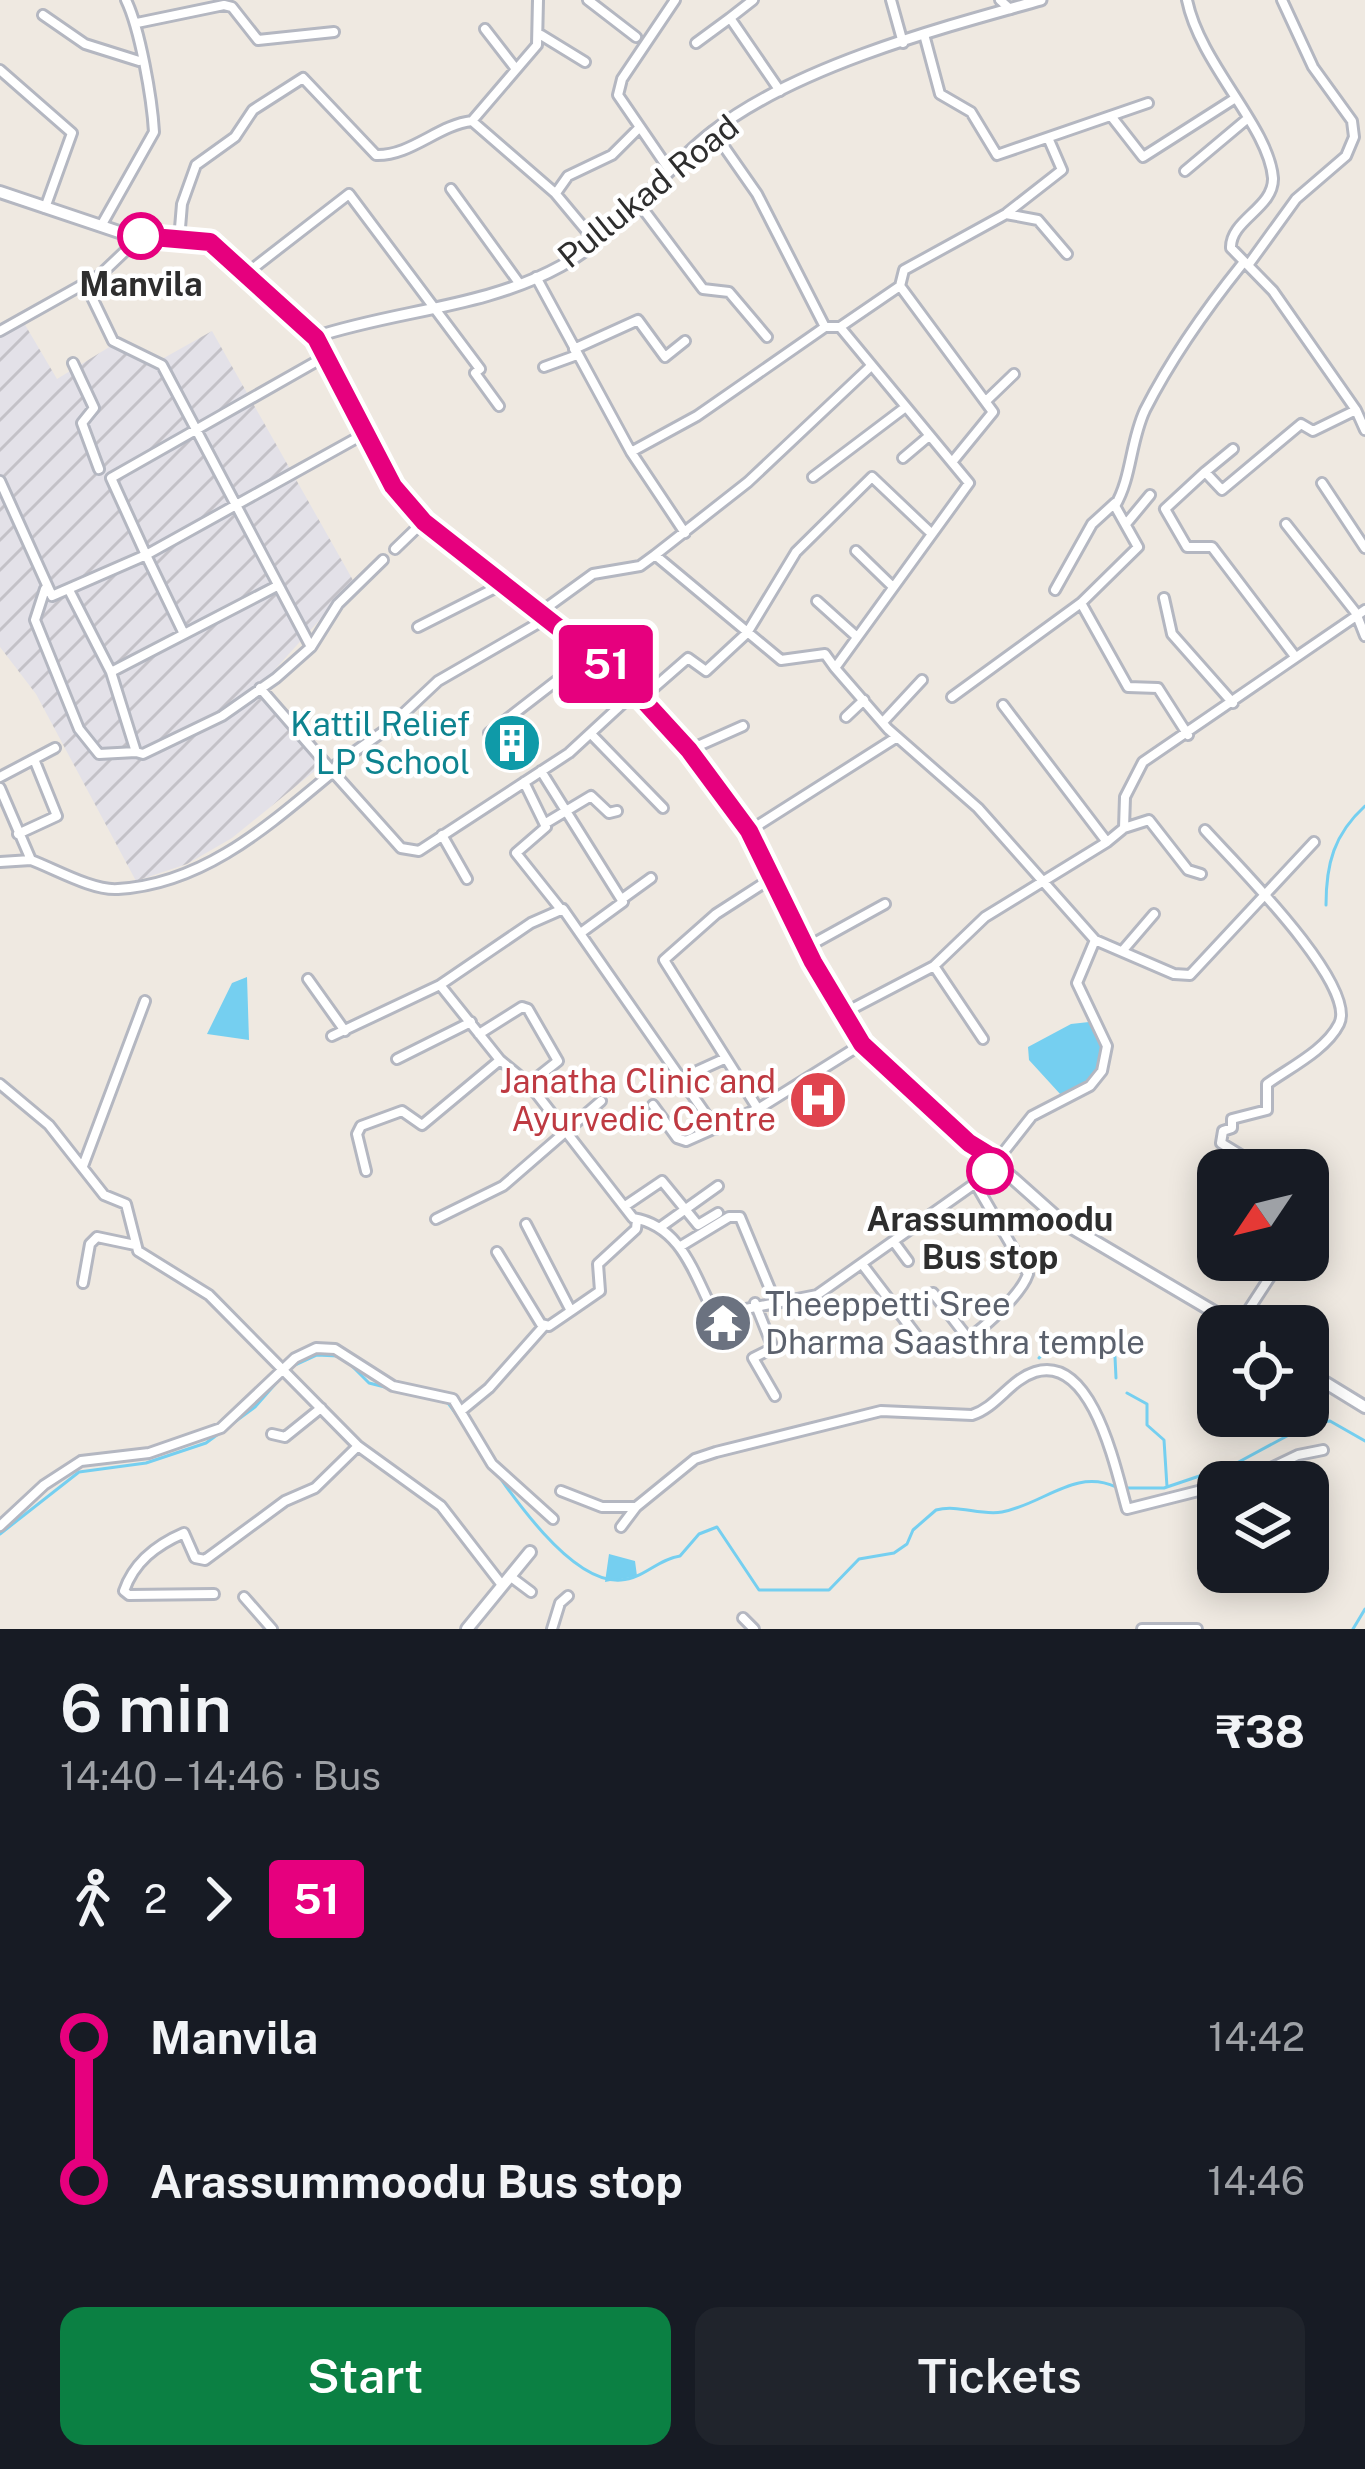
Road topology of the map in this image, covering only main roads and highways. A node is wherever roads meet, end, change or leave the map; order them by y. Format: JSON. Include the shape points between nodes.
{"nodes":[{"id":1,"x":0,"y":192,"type":"edge"},
{"id":2,"x":1202,"y":1305,"type":"edge"},
{"id":3,"x":1329,"y":1385,"type":"edge"},
{"id":4,"x":1365,"y":1407,"type":"edge"},
{"id":5,"x":530,"y":1552,"type":"dead end"},
{"id":6,"x":467,"y":1629,"type":"edge"}],
"edges":[{"from":1,"to":2,"type":"main road","via":[[141,236],[210,242],[246,273],[316,338],[393,486],[424,522],[592,653],[689,750],[749,831],[862,1044],[1062,1222]]},
{"from":3,"to":4,"type":"main road"},
{"from":5,"to":6,"type":"main road"}]}
